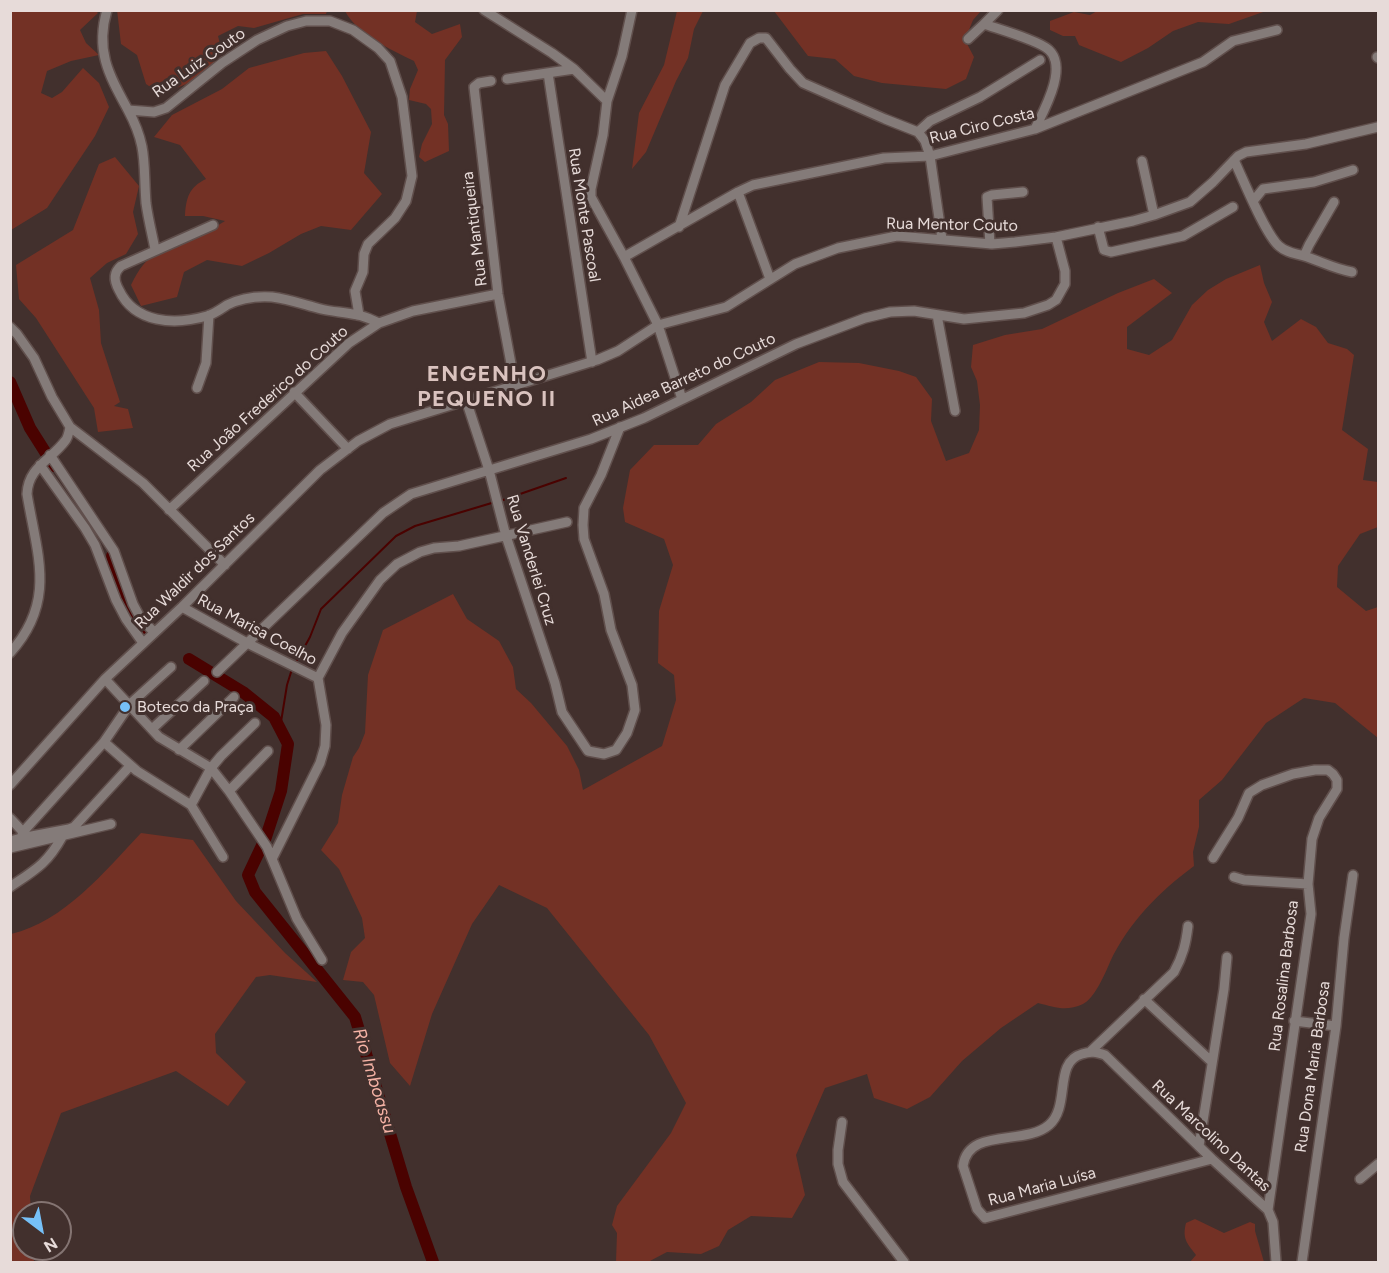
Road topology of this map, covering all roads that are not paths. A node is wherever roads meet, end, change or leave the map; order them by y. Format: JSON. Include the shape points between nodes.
{"nodes":[{"id":1,"x":107,"y":10,"type":"edge"},
{"id":2,"x":484,"y":10,"type":"edge"},
{"id":3,"x":632,"y":10,"type":"edge"},
{"id":4,"x":998,"y":10,"type":"edge"},
{"id":5,"x":984,"y":24,"type":"junction"},
{"id":6,"x":1276,"y":30,"type":"dead end"},
{"id":7,"x":968,"y":39,"type":"dead end"},
{"id":8,"x":1040,"y":60,"type":"dead end"},
{"id":9,"x":574,"y":69,"type":"junction"},
{"id":10,"x":548,"y":73,"type":"junction"},
{"id":11,"x":507,"y":79,"type":"dead end"},
{"id":12,"x":491,"y":81,"type":"dead end"},
{"id":13,"x":607,"y":101,"type":"junction"},
{"id":14,"x":128,"y":110,"type":"junction"},
{"id":15,"x":1378,"y":127,"type":"edge"},
{"id":16,"x":1035,"y":129,"type":"junction"},
{"id":17,"x":918,"y":132,"type":"junction"},
{"id":18,"x":930,"y":156,"type":"junction"},
{"id":19,"x":1234,"y":160,"type":"junction"},
{"id":20,"x":1142,"y":161,"type":"dead end"},
{"id":21,"x":1353,"y":170,"type":"dead end"},
{"id":22,"x":738,"y":192,"type":"junction"},
{"id":23,"x":1023,"y":192,"type":"dead end"},
{"id":24,"x":1254,"y":200,"type":"junction"},
{"id":25,"x":1334,"y":202,"type":"dead end"},
{"id":26,"x":1233,"y":207,"type":"dead end"},
{"id":27,"x":1154,"y":215,"type":"junction"},
{"id":28,"x":213,"y":225,"type":"dead end"},
{"id":29,"x":679,"y":227,"type":"junction"},
{"id":30,"x":1098,"y":227,"type":"junction"},
{"id":31,"x":1056,"y":237,"type":"junction"},
{"id":32,"x":942,"y":239,"type":"junction"},
{"id":33,"x":990,"y":244,"type":"junction"},
{"id":34,"x":155,"y":249,"type":"junction"},
{"id":35,"x":1304,"y":256,"type":"junction"},
{"id":36,"x":624,"y":257,"type":"junction"},
{"id":37,"x":1352,"y":272,"type":"dead end"},
{"id":38,"x":770,"y":279,"type":"junction"},
{"id":39,"x":498,"y":294,"type":"junction"},
{"id":40,"x":209,"y":315,"type":"junction"},
{"id":41,"x":359,"y":315,"type":"junction"},
{"id":42,"x":937,"y":315,"type":"junction"},
{"id":43,"x":379,"y":323,"type":"junction"},
{"id":44,"x":658,"y":325,"type":"junction"},
{"id":45,"x":10,"y":327,"type":"edge"},
{"id":46,"x":592,"y":362,"type":"junction"},
{"id":47,"x":515,"y":385,"type":"junction"},
{"id":48,"x":197,"y":388,"type":"dead end"},
{"id":49,"x":294,"y":392,"type":"junction"},
{"id":50,"x":682,"y":399,"type":"junction"},
{"id":51,"x":466,"y":400,"type":"junction"},
{"id":52,"x":956,"y":411,"type":"dead end"},
{"id":53,"x":426,"y":413,"type":"joint"},
{"id":54,"x":620,"y":427,"type":"junction"},
{"id":55,"x":70,"y":428,"type":"junction"},
{"id":56,"x":348,"y":449,"type":"junction"},
{"id":57,"x":50,"y":455,"type":"junction"},
{"id":58,"x":40,"y":465,"type":"junction"},
{"id":59,"x":489,"y":470,"type":"junction"},
{"id":60,"x":169,"y":510,"type":"junction"},
{"id":61,"x":567,"y":522,"type":"dead end"},
{"id":62,"x":506,"y":536,"type":"junction"},
{"id":63,"x":225,"y":565,"type":"junction"},
{"id":64,"x":182,"y":607,"type":"junction"},
{"id":65,"x":154,"y":632,"type":"junction"},
{"id":66,"x":143,"y":643,"type":"junction"},
{"id":67,"x":247,"y":643,"type":"junction"},
{"id":68,"x":10,"y":652,"type":"edge"},
{"id":69,"x":171,"y":667,"type":"dead end"},
{"id":70,"x":217,"y":672,"type":"dead end"},
{"id":71,"x":318,"y":678,"type":"junction"},
{"id":72,"x":105,"y":679,"type":"junction"},
{"id":73,"x":204,"y":681,"type":"dead end"},
{"id":74,"x":234,"y":697,"type":"dead end"},
{"id":75,"x":130,"y":705,"type":"junction"},
{"id":76,"x":255,"y":723,"type":"dead end"},
{"id":77,"x":152,"y":729,"type":"junction"},
{"id":78,"x":104,"y":742,"type":"junction"},
{"id":79,"x":179,"y":750,"type":"junction"},
{"id":80,"x":268,"y":751,"type":"dead end"},
{"id":81,"x":130,"y":766,"type":"junction"},
{"id":82,"x":211,"y":768,"type":"junction"},
{"id":83,"x":10,"y":784,"type":"edge"},
{"id":84,"x":230,"y":791,"type":"junction"},
{"id":85,"x":191,"y":805,"type":"junction"},
{"id":86,"x":10,"y":818,"type":"edge"},
{"id":87,"x":111,"y":824,"type":"dead end"},
{"id":88,"x":62,"y":837,"type":"junction"},
{"id":89,"x":23,"y":838,"type":"junction"},
{"id":90,"x":10,"y":841,"type":"edge"},
{"id":91,"x":10,"y":848,"type":"edge"},
{"id":92,"x":223,"y":857,"type":"dead end"},
{"id":93,"x":273,"y":857,"type":"junction"},
{"id":94,"x":1213,"y":858,"type":"dead end"},
{"id":95,"x":1353,"y":875,"type":"dead end"},
{"id":96,"x":1234,"y":877,"type":"dead end"},
{"id":97,"x":1308,"y":884,"type":"junction"},
{"id":98,"x":10,"y":887,"type":"edge"},
{"id":99,"x":1188,"y":926,"type":"dead end"},
{"id":100,"x":1227,"y":957,"type":"dead end"},
{"id":101,"x":322,"y":960,"type":"dead end"},
{"id":102,"x":1144,"y":999,"type":"junction"},
{"id":103,"x":1294,"y":1022,"type":"junction"},
{"id":104,"x":1336,"y":1026,"type":"junction"},
{"id":105,"x":1091,"y":1051,"type":"junction"},
{"id":106,"x":1212,"y":1062,"type":"junction"},
{"id":107,"x":842,"y":1122,"type":"dead end"},
{"id":108,"x":1199,"y":1146,"type":"junction"},
{"id":109,"x":1212,"y":1159,"type":"junction"},
{"id":110,"x":1378,"y":1164,"type":"edge"},
{"id":111,"x":1360,"y":1179,"type":"dead end"},
{"id":112,"x":1268,"y":1210,"type":"junction"},
{"id":113,"x":904,"y":1263,"type":"edge"},
{"id":114,"x":1276,"y":1263,"type":"edge"},
{"id":115,"x":1302,"y":1263,"type":"edge"}],
"edges":[{"from":1,"to":14,"type":"street","via":[[101,41],[103,55]]},
{"from":2,"to":9,"type":"street"},
{"from":3,"to":13,"type":"street"},
{"from":4,"to":5,"type":"street"},
{"from":5,"to":7,"type":"street"},
{"from":5,"to":16,"type":"street","via":[[1051,51],[1057,70]]},
{"from":6,"to":16,"type":"street","name":"Rua Ciro Costa","via":[[1233,41],[1203,62]]},
{"from":8,"to":17,"type":"street","via":[[980,97],[930,121]]},
{"from":9,"to":10,"type":"street"},
{"from":9,"to":13,"type":"street"},
{"from":10,"to":11,"type":"street"},
{"from":10,"to":46,"type":"street","name":"Rua Monte Pascoal"},
{"from":12,"to":39,"type":"street","name":"Rua Mantiqueira","via":[[474,87]]},
{"from":13,"to":36,"type":"street","via":[[591,197]]},
{"from":14,"to":34,"type":"street","via":[[142,141],[146,203]]},
{"from":14,"to":41,"type":"street","name":"Rua Luiz Couto","via":[[154,112],[166,108],[257,40],[306,21],[330,21],[353,30],[378,48],[390,61],[402,97],[412,176],[406,201],[395,218],[368,244],[364,254],[363,272],[355,291]]},
{"from":15,"to":19,"type":"street","name":"Rua Mentor Couto","via":[[1306,144],[1253,150]]},
{"from":16,"to":18,"type":"street","name":"Rua Ciro Costa"},
{"from":17,"to":18,"type":"street"},
{"from":17,"to":29,"type":"street","via":[[803,83],[766,38],[759,38],[750,43],[725,85]]},
{"from":18,"to":22,"type":"street","name":"Rua Ciro Costa","via":[[884,158],[773,180]]},
{"from":18,"to":32,"type":"street"},
{"from":19,"to":24,"type":"street"},
{"from":19,"to":27,"type":"street","name":"Rua Mentor Couto","via":[[1190,202]]},
{"from":20,"to":27,"type":"street"},
{"from":21,"to":24,"type":"street","via":[[1314,182],[1263,189]]},
{"from":22,"to":29,"type":"street","name":"Rua Ciro Costa"},
{"from":22,"to":38,"type":"street"},
{"from":23,"to":33,"type":"street","via":[[987,197]]},
{"from":24,"to":35,"type":"street","via":[[1276,244],[1289,253]]},
{"from":25,"to":35,"type":"street"},
{"from":26,"to":30,"type":"street","via":[[1182,236],[1111,252],[1104,250]]},
{"from":27,"to":30,"type":"street","name":"Rua Mentor Couto"},
{"from":28,"to":34,"type":"street"},
{"from":29,"to":36,"type":"street","name":"Rua Ciro Costa"},
{"from":30,"to":31,"type":"street","name":"Rua Mentor Couto"},
{"from":31,"to":33,"type":"street","name":"Rua Mentor Couto"},
{"from":31,"to":42,"type":"street","name":"Rua Aidea Barreto do Couto","via":[[1065,271],[1065,284],[1056,300],[1024,313],[964,319]]},
{"from":32,"to":33,"type":"street","name":"Rua Mentor Couto"},
{"from":32,"to":38,"type":"street","name":"Rua Mentor Couto","via":[[879,238],[795,264]]},
{"from":34,"to":40,"type":"street","via":[[116,270],[114,278],[122,297],[142,315],[159,320],[186,321]]},
{"from":35,"to":37,"type":"street"},
{"from":36,"to":44,"type":"street"},
{"from":38,"to":44,"type":"street","name":"Rua Mentor Couto","via":[[726,307]]},
{"from":39,"to":43,"type":"street","name":"Rua João Frederico do Couto","via":[[413,310]]},
{"from":39,"to":47,"type":"street","name":"Rua Mantiqueira"},
{"from":40,"to":41,"type":"street","via":[[230,304],[274,297]]},
{"from":40,"to":48,"type":"street","via":[[206,363]]},
{"from":41,"to":43,"type":"street"},
{"from":42,"to":50,"type":"street","name":"Rua Aidea Barreto do Couto","via":[[914,311],[865,318],[795,344]]},
{"from":42,"to":52,"type":"street"},
{"from":43,"to":49,"type":"street","name":"Rua João Frederico do Couto","via":[[349,343]]},
{"from":44,"to":46,"type":"street","name":"Rua Mentor Couto","via":[[618,351]]},
{"from":44,"to":50,"type":"street"},
{"from":45,"to":55,"type":"street","via":[[34,358]]},
{"from":46,"to":47,"type":"street","name":"Rua Mentor Couto"},
{"from":47,"to":51,"type":"street","name":"Rua Mentor Couto"},
{"from":49,"to":56,"type":"street"},
{"from":49,"to":60,"type":"street","name":"Rua João Frederico do Couto"},
{"from":50,"to":54,"type":"street","name":"Rua Aidea Barreto do Couto"},
{"from":51,"to":53,"type":"street","name":"Rua Mentor Couto"},
{"from":51,"to":59,"type":"street","name":"Rua Vanderlei Cruz"},
{"from":53,"to":56,"type":"street","name":"Rua Waldir dos Santos","via":[[390,424]]},
{"from":54,"to":59,"type":"street","name":"Rua Aidea Barreto do Couto"},
{"from":54,"to":62,"type":"street","name":"Rua Vanderlei Cruz","via":[[584,508],[583,525],[611,630],[632,685],[635,710],[616,750],[604,754],[588,751],[562,712]]},
{"from":55,"to":57,"type":"street","via":[[67,440]]},
{"from":55,"to":60,"type":"street","via":[[143,483]]},
{"from":56,"to":63,"type":"street","name":"Rua Waldir dos Santos","via":[[320,470]]},
{"from":57,"to":58,"type":"street"},
{"from":57,"to":65,"type":"street","via":[[114,551],[133,604]]},
{"from":58,"to":66,"type":"street","via":[[86,528],[116,600]]},
{"from":58,"to":68,"type":"street","via":[[27,485],[27,494],[42,583],[29,628]]},
{"from":59,"to":62,"type":"street","name":"Rua Vanderlei Cruz"},
{"from":59,"to":67,"type":"street","name":"Rua Aidea Barreto do Couto","via":[[397,502]]},
{"from":60,"to":63,"type":"street"},
{"from":61,"to":62,"type":"street"},
{"from":62,"to":71,"type":"street","via":[[434,548],[397,564],[366,598]]},
{"from":63,"to":64,"type":"street","name":"Rua Waldir dos Santos"},
{"from":64,"to":65,"type":"street","name":"Rua Waldir dos Santos"},
{"from":64,"to":67,"type":"street","name":"Rua Marisa Coelho"},
{"from":65,"to":66,"type":"street","name":"Rua Waldir dos Santos"},
{"from":66,"to":72,"type":"street","name":"Rua Waldir dos Santos"},
{"from":67,"to":70,"type":"street","name":"Rua Aidea Barreto do Couto"},
{"from":67,"to":71,"type":"street","name":"Rua Marisa Coelho"},
{"from":69,"to":75,"type":"street"},
{"from":71,"to":93,"type":"street","via":[[326,725],[325,746]]},
{"from":72,"to":75,"type":"street"},
{"from":72,"to":83,"type":"street","name":"Rua Waldir dos Santos"},
{"from":73,"to":77,"type":"street"},
{"from":74,"to":79,"type":"street"},
{"from":75,"to":77,"type":"street"},
{"from":75,"to":78,"type":"street"},
{"from":76,"to":82,"type":"street"},
{"from":77,"to":79,"type":"street"},
{"from":78,"to":81,"type":"street"},
{"from":78,"to":89,"type":"street"},
{"from":79,"to":82,"type":"street"},
{"from":80,"to":84,"type":"street"},
{"from":81,"to":85,"type":"street"},
{"from":81,"to":89,"type":"street","via":[[74,827]]},
{"from":82,"to":84,"type":"street"},
{"from":82,"to":85,"type":"street"},
{"from":84,"to":93,"type":"street"},
{"from":85,"to":92,"type":"street"},
{"from":86,"to":89,"type":"street"},
{"from":87,"to":88,"type":"street"},
{"from":88,"to":89,"type":"street"},
{"from":88,"to":98,"type":"street","via":[[45,864]]},
{"from":89,"to":90,"type":"street"},
{"from":89,"to":91,"type":"street"},
{"from":93,"to":101,"type":"street","via":[[297,919]]},
{"from":94,"to":97,"type":"street","name":"Rua Rosalina Barbosa","via":[[1249,793],[1293,774],[1328,770],[1337,780],[1337,789],[1314,829]]},
{"from":95,"to":104,"type":"street","name":"Rua Dona Maria Barbosa"},
{"from":96,"to":97,"type":"street"},
{"from":97,"to":103,"type":"street","name":"Rua Rosalina Barbosa","via":[[1311,914]]},
{"from":99,"to":102,"type":"street","via":[[1182,959],[1174,972]]},
{"from":100,"to":106,"type":"street"},
{"from":102,"to":105,"type":"street"},
{"from":102,"to":106,"type":"street"},
{"from":103,"to":104,"type":"street"},
{"from":103,"to":112,"type":"street","name":"Rua Rosalina Barbosa"},
{"from":104,"to":115,"type":"street","name":"Rua Dona Maria Barbosa"},
{"from":105,"to":108,"type":"street","name":"Rua Marcolino Dantas","via":[[1105,1055]]},
{"from":105,"to":109,"type":"street","name":"Rua Maria Luísa","via":[[1069,1061],[1061,1103],[1050,1124],[1028,1135],[988,1140],[975,1145],[967,1154],[964,1170],[981,1215],[993,1217]]},
{"from":106,"to":108,"type":"street"},
{"from":107,"to":113,"type":"street","via":[[838,1164],[845,1185]]},
{"from":108,"to":109,"type":"street","name":"Rua Marcolino Dantas"},
{"from":109,"to":112,"type":"street","name":"Rua Marcolino Dantas"},
{"from":110,"to":111,"type":"street"},
{"from":112,"to":114,"type":"street","name":"Rua Marcolino Dantas","via":[[1275,1230]]}]}
